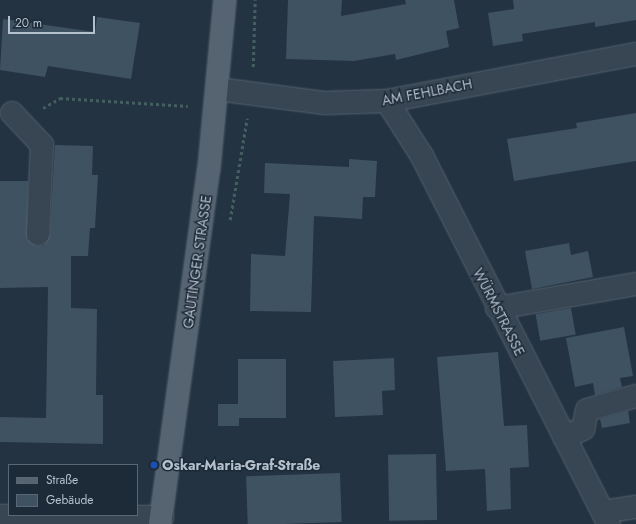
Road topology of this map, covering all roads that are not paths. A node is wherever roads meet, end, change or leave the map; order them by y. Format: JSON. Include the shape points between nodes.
{"nodes":[{"id":1,"x":225,"y":0,"type":"edge"},
{"id":2,"x":636,"y":54,"type":"edge"},
{"id":3,"x":217,"y":89,"type":"junction"},
{"id":4,"x":387,"y":101,"type":"junction"},
{"id":5,"x":6,"y":113,"type":"edge"},
{"id":6,"x":34,"y":113,"type":"road end"},
{"id":7,"x":38,"y":234,"type":"dead end"},
{"id":8,"x":636,"y":284,"type":"edge"},
{"id":9,"x":497,"y":308,"type":"junction"},
{"id":10,"x":636,"y":396,"type":"edge"},
{"id":11,"x":564,"y":437,"type":"junction"},
{"id":12,"x":636,"y":507,"type":"edge"},
{"id":13,"x":0,"y":516,"type":"edge"},
{"id":14,"x":606,"y":518,"type":"edge"},
{"id":15,"x":161,"y":520,"type":"edge"}],
"edges":[{"from":1,"to":3,"type":"main road","name":"GAUTINGER STRASSE"},
{"from":2,"to":4,"type":"street","name":"AM FEHLBACH"},
{"from":3,"to":4,"type":"street","name":"AM FEHLBACH","via":[[325,103]]},
{"from":3,"to":15,"type":"main road","name":"GAUTINGER STRASSE","via":[[208,176]]},
{"from":4,"to":9,"type":"street","name":"WÜRMSTRASSE","via":[[422,156]]},
{"from":5,"to":6,"type":"street"},
{"from":5,"to":7,"type":"street","via":[[42,145]]},
{"from":8,"to":9,"type":"street"},
{"from":9,"to":11,"type":"street","name":"WÜRMSTRASSE"},
{"from":10,"to":11,"type":"street","via":[[587,410],[583,429]]},
{"from":11,"to":14,"type":"street","name":"WÜRMSTRASSE"},
{"from":12,"to":14,"type":"street"},
{"from":13,"to":15,"type":"street"}]}
